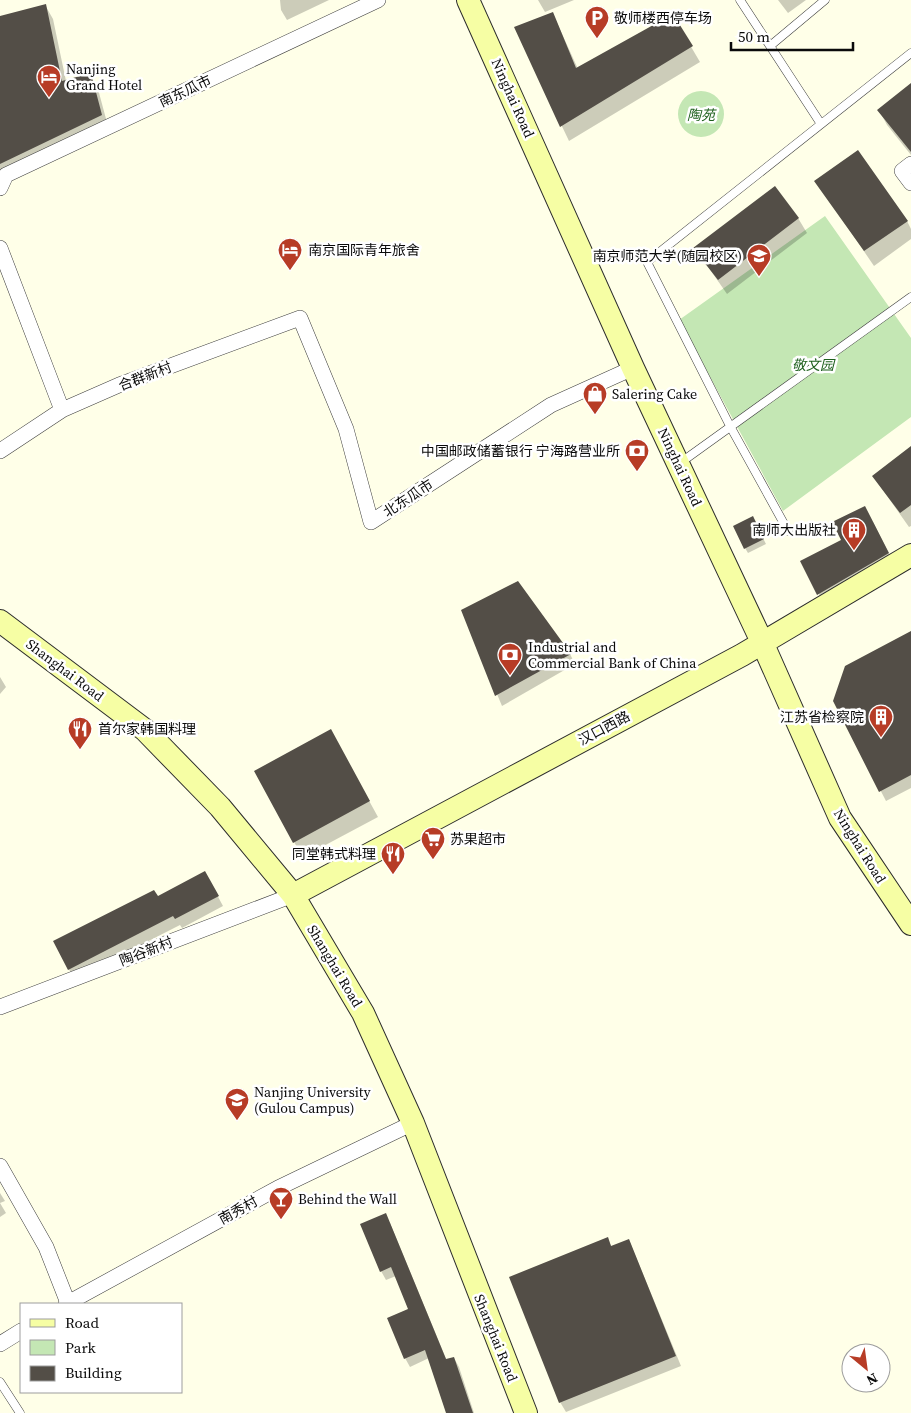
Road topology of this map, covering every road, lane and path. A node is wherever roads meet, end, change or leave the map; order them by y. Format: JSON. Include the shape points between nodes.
{"nodes":[{"id":1,"x":378,"y":0,"type":"edge"},
{"id":2,"x":468,"y":0,"type":"edge"},
{"id":3,"x":740,"y":0,"type":"edge"},
{"id":4,"x":825,"y":0,"type":"edge"},
{"id":5,"x":770,"y":46,"type":"junction"},
{"id":6,"x":911,"y":53,"type":"edge"},
{"id":7,"x":821,"y":124,"type":"junction"},
{"id":8,"x":911,"y":164,"type":"edge"},
{"id":9,"x":911,"y":183,"type":"edge"},
{"id":10,"x":0,"y":188,"type":"edge"},
{"id":11,"x":0,"y":248,"type":"edge"},
{"id":12,"x":911,"y":297,"type":"edge"},
{"id":13,"x":300,"y":318,"type":"joint"},
{"id":14,"x":633,"y":368,"type":"junction"},
{"id":15,"x":62,"y":410,"type":"junction"},
{"id":16,"x":730,"y":426,"type":"junction"},
{"id":17,"x":0,"y":451,"type":"edge"},
{"id":18,"x":678,"y":464,"type":"junction"},
{"id":19,"x":788,"y":531,"type":"dead end"},
{"id":20,"x":911,"y":556,"type":"edge"},
{"id":21,"x":0,"y":621,"type":"edge"},
{"id":22,"x":762,"y":642,"type":"junction"},
{"id":23,"x":293,"y":895,"type":"junction"},
{"id":24,"x":909,"y":920,"type":"edge"},
{"id":25,"x":0,"y":1007,"type":"edge"},
{"id":26,"x":412,"y":1123,"type":"junction"},
{"id":27,"x":0,"y":1166,"type":"edge"},
{"id":28,"x":67,"y":1303,"type":"edge"},
{"id":29,"x":69,"y":1303,"type":"edge"},
{"id":30,"x":20,"y":1332,"type":"edge"},
{"id":31,"x":0,"y":1344,"type":"edge"},
{"id":32,"x":0,"y":1382,"type":"edge"},
{"id":33,"x":20,"y":1413,"type":"edge"},
{"id":34,"x":526,"y":1413,"type":"edge"}],
"edges":[{"from":1,"to":10,"type":"street","name":"南东瓜市","via":[[6,175]]},
{"from":2,"to":14,"type":"street","name":"Ninghai Road"},
{"from":3,"to":5,"type":"lane"},
{"from":4,"to":5,"type":"lane"},
{"from":5,"to":7,"type":"lane"},
{"from":6,"to":7,"type":"lane"},
{"from":7,"to":16,"type":"lane","via":[[647,262]]},
{"from":8,"to":9,"type":"street","via":[[902,170]]},
{"from":11,"to":15,"type":"street"},
{"from":12,"to":16,"type":"lane"},
{"from":13,"to":14,"type":"street","name":"北东瓜市","via":[[346,428],[372,522],[551,405]]},
{"from":13,"to":15,"type":"street","name":"合群新村","via":[[119,385]]},
{"from":14,"to":18,"type":"street","name":"Ninghai Road"},
{"from":15,"to":17,"type":"street","name":"合群新村"},
{"from":16,"to":18,"type":"lane"},
{"from":16,"to":19,"type":"lane"},
{"from":18,"to":22,"type":"street","name":"Ninghai Road"},
{"from":20,"to":22,"type":"street","name":"汉口西路"},
{"from":21,"to":23,"type":"street","name":"Shanghai Road","via":[[145,730],[220,807]]},
{"from":22,"to":23,"type":"street","name":"汉口西路"},
{"from":22,"to":24,"type":"street","name":"Ninghai Road","via":[[840,818]]},
{"from":23,"to":25,"type":"street","name":"陶谷新村"},
{"from":23,"to":26,"type":"street","name":"Shanghai Road","via":[[363,1013]]},
{"from":26,"to":29,"type":"street","name":"南秀村","via":[[278,1188]]},
{"from":26,"to":34,"type":"street","name":"Shanghai Road"},
{"from":27,"to":28,"type":"street","via":[[46,1247]]},
{"from":30,"to":31,"type":"street"},
{"from":32,"to":33,"type":"lane"}]}
